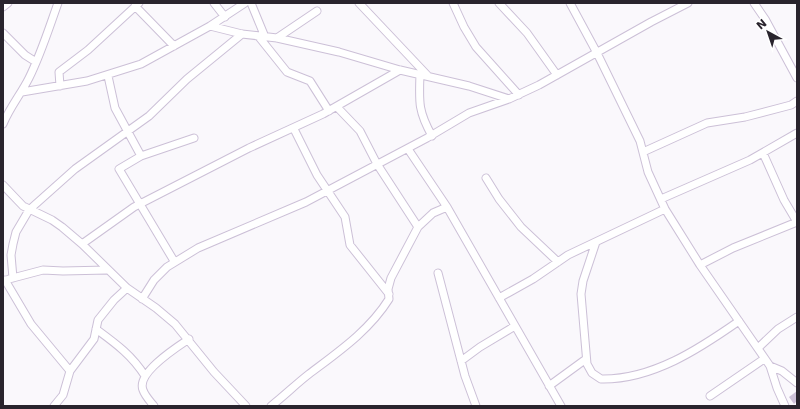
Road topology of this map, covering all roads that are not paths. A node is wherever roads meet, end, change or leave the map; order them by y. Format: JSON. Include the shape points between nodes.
{"nodes":[{"id":1,"x":8,"y":3,"type":"edge"},
{"id":2,"x":58,"y":3,"type":"edge"},
{"id":3,"x":214,"y":3,"type":"edge"},
{"id":4,"x":246,"y":3,"type":"edge"},
{"id":5,"x":251,"y":3,"type":"edge"},
{"id":6,"x":359,"y":3,"type":"edge"},
{"id":7,"x":453,"y":3,"type":"edge"},
{"id":8,"x":499,"y":3,"type":"edge"},
{"id":9,"x":570,"y":3,"type":"edge"},
{"id":10,"x":688,"y":3,"type":"edge"},
{"id":11,"x":754,"y":3,"type":"edge"},
{"id":12,"x":137,"y":4,"type":"edge"},
{"id":13,"x":3,"y":7,"type":"edge"},
{"id":14,"x":317,"y":11,"type":"dead end"},
{"id":15,"x":225,"y":17,"type":"junction"},
{"id":16,"x":210,"y":26,"type":"junction"},
{"id":17,"x":3,"y":33,"type":"edge"},
{"id":18,"x":242,"y":34,"type":"junction"},
{"id":19,"x":262,"y":37,"type":"junction"},
{"id":20,"x":277,"y":38,"type":"junction"},
{"id":21,"x":174,"y":46,"type":"junction"},
{"id":22,"x":597,"y":53,"type":"junction"},
{"id":23,"x":36,"y":62,"type":"junction"},
{"id":24,"x":400,"y":70,"type":"junction"},
{"id":25,"x":420,"y":74,"type":"junction"},
{"id":26,"x":557,"y":75,"type":"junction"},
{"id":27,"x":108,"y":76,"type":"junction"},
{"id":28,"x":428,"y":76,"type":"junction"},
{"id":29,"x":797,"y":78,"type":"edge"},
{"id":30,"x":60,"y":86,"type":"junction"},
{"id":31,"x":22,"y":92,"type":"junction"},
{"id":32,"x":519,"y":95,"type":"junction"},
{"id":33,"x":509,"y":99,"type":"junction"},
{"id":34,"x":797,"y":101,"type":"edge"},
{"id":35,"x":337,"y":107,"type":"junction"},
{"id":36,"x":329,"y":111,"type":"junction"},
{"id":37,"x":3,"y":124,"type":"edge"},
{"id":38,"x":294,"y":129,"type":"junction"},
{"id":39,"x":129,"y":131,"type":"junction"},
{"id":40,"x":797,"y":133,"type":"edge"},
{"id":41,"x":432,"y":136,"type":"junction"},
{"id":42,"x":194,"y":138,"type":"dead end"},
{"id":43,"x":408,"y":149,"type":"junction"},
{"id":44,"x":643,"y":152,"type":"junction"},
{"id":45,"x":763,"y":153,"type":"junction"},
{"id":46,"x":141,"y":156,"type":"junction"},
{"id":47,"x":377,"y":164,"type":"junction"},
{"id":48,"x":486,"y":178,"type":"dead end"},
{"id":49,"x":3,"y":185,"type":"edge"},
{"id":50,"x":328,"y":192,"type":"junction"},
{"id":51,"x":6,"y":195,"type":"edge"},
{"id":52,"x":661,"y":199,"type":"junction"},
{"id":53,"x":141,"y":204,"type":"junction"},
{"id":54,"x":447,"y":207,"type":"junction"},
{"id":55,"x":665,"y":209,"type":"junction"},
{"id":56,"x":29,"y":210,"type":"junction"},
{"id":57,"x":797,"y":222,"type":"edge"},
{"id":58,"x":418,"y":227,"type":"junction"},
{"id":59,"x":596,"y":242,"type":"junction"},
{"id":60,"x":82,"y":244,"type":"junction"},
{"id":61,"x":174,"y":261,"type":"junction"},
{"id":62,"x":558,"y":262,"type":"junction"},
{"id":63,"x":700,"y":266,"type":"junction"},
{"id":64,"x":107,"y":270,"type":"junction"},
{"id":65,"x":438,"y":273,"type":"dead end"},
{"id":66,"x":13,"y":278,"type":"junction"},
{"id":67,"x":4,"y":281,"type":"edge"},
{"id":68,"x":127,"y":288,"type":"junction"},
{"id":69,"x":389,"y":295,"type":"junction"},
{"id":70,"x":499,"y":298,"type":"junction"},
{"id":71,"x":142,"y":299,"type":"junction"},
{"id":72,"x":797,"y":317,"type":"edge"},
{"id":73,"x":739,"y":321,"type":"junction"},
{"id":74,"x":515,"y":326,"type":"junction"},
{"id":75,"x":96,"y":329,"type":"junction"},
{"id":76,"x":189,"y":339,"type":"junction"},
{"id":77,"x":758,"y":348,"type":"junction"},
{"id":78,"x":586,"y":359,"type":"junction"},
{"id":79,"x":764,"y":359,"type":"junction"},
{"id":80,"x":461,"y":361,"type":"junction"},
{"id":81,"x":770,"y":366,"type":"junction"},
{"id":82,"x":70,"y":371,"type":"junction"},
{"id":83,"x":145,"y":376,"type":"junction"},
{"id":84,"x":797,"y":383,"type":"edge"},
{"id":85,"x":549,"y":386,"type":"junction"},
{"id":86,"x":710,"y":396,"type":"dead end"},
{"id":87,"x":54,"y":406,"type":"edge"},
{"id":88,"x":154,"y":406,"type":"edge"},
{"id":89,"x":246,"y":406,"type":"edge"},
{"id":90,"x":271,"y":406,"type":"edge"},
{"id":91,"x":476,"y":406,"type":"edge"},
{"id":92,"x":561,"y":406,"type":"edge"},
{"id":93,"x":785,"y":406,"type":"edge"}],
"edges":[{"from":1,"to":13,"type":"street"},
{"from":2,"to":23,"type":"street"},
{"from":3,"to":15,"type":"street"},
{"from":4,"to":15,"type":"street"},
{"from":5,"to":19,"type":"street"},
{"from":6,"to":28,"type":"street"},
{"from":7,"to":32,"type":"street","via":[[476,47]]},
{"from":8,"to":26,"type":"street","via":[[527,34]]},
{"from":9,"to":22,"type":"street"},
{"from":10,"to":22,"type":"street"},
{"from":11,"to":29,"type":"street"},
{"from":12,"to":21,"type":"street"},
{"from":12,"to":30,"type":"street","via":[[88,50],[59,72]]},
{"from":14,"to":20,"type":"street"},
{"from":15,"to":16,"type":"street"},
{"from":16,"to":18,"type":"street"},
{"from":16,"to":21,"type":"street"},
{"from":17,"to":23,"type":"street","via":[[25,55]]},
{"from":18,"to":19,"type":"street"},
{"from":18,"to":39,"type":"street"},
{"from":19,"to":20,"type":"street"},
{"from":19,"to":36,"type":"street","via":[[287,72],[310,81]]},
{"from":20,"to":24,"type":"street","via":[[339,52]]},
{"from":21,"to":27,"type":"street","via":[[141,64]]},
{"from":22,"to":26,"type":"street"},
{"from":22,"to":44,"type":"street"},
{"from":23,"to":31,"type":"street"},
{"from":24,"to":25,"type":"street"},
{"from":24,"to":35,"type":"street"},
{"from":25,"to":28,"type":"street"},
{"from":25,"to":41,"type":"street","via":[[419,104],[422,119]]},
{"from":26,"to":32,"type":"street"},
{"from":27,"to":30,"type":"street"},
{"from":27,"to":39,"type":"street","via":[[115,108]]},
{"from":28,"to":33,"type":"street"},
{"from":30,"to":31,"type":"street"},
{"from":31,"to":37,"type":"street"},
{"from":32,"to":33,"type":"street"},
{"from":33,"to":41,"type":"street","via":[[469,113]]},
{"from":34,"to":44,"type":"street","via":[[752,116],[707,123]]},
{"from":35,"to":36,"type":"street"},
{"from":35,"to":47,"type":"street","via":[[360,131]]},
{"from":36,"to":38,"type":"street"},
{"from":38,"to":50,"type":"street"},
{"from":38,"to":53,"type":"street","via":[[249,148]]},
{"from":39,"to":46,"type":"street"},
{"from":39,"to":56,"type":"street","via":[[75,169]]},
{"from":40,"to":45,"type":"street"},
{"from":41,"to":43,"type":"street"},
{"from":42,"to":46,"type":"street"},
{"from":43,"to":47,"type":"street"},
{"from":43,"to":54,"type":"street"},
{"from":44,"to":52,"type":"street","via":[[648,172]]},
{"from":45,"to":52,"type":"street","via":[[708,180]]},
{"from":45,"to":57,"type":"street"},
{"from":46,"to":53,"type":"street","via":[[119,169]]},
{"from":47,"to":50,"type":"street"},
{"from":47,"to":58,"type":"street"},
{"from":48,"to":62,"type":"street","via":[[521,227]]},
{"from":49,"to":51,"type":"street"},
{"from":50,"to":61,"type":"street","via":[[283,214],[198,248]]},
{"from":50,"to":69,"type":"street","via":[[345,217],[350,246]]},
{"from":51,"to":56,"type":"street"},
{"from":52,"to":55,"type":"street"},
{"from":53,"to":60,"type":"street","via":[[118,217]]},
{"from":53,"to":61,"type":"street"},
{"from":54,"to":58,"type":"street","via":[[433,213]]},
{"from":54,"to":70,"type":"street"},
{"from":55,"to":59,"type":"street"},
{"from":55,"to":63,"type":"street"},
{"from":56,"to":60,"type":"street","via":[[52,220]]},
{"from":56,"to":66,"type":"street","via":[[16,232],[13,244]]},
{"from":57,"to":63,"type":"street","via":[[733,248]]},
{"from":58,"to":69,"type":"street","via":[[391,278]]},
{"from":59,"to":62,"type":"street"},
{"from":59,"to":78,"type":"street","via":[[581,294]]},
{"from":60,"to":64,"type":"street"},
{"from":61,"to":71,"type":"street","via":[[154,280]]},
{"from":62,"to":70,"type":"street"},
{"from":63,"to":73,"type":"street"},
{"from":64,"to":66,"type":"street","via":[[43,270]]},
{"from":64,"to":68,"type":"street"},
{"from":65,"to":80,"type":"street"},
{"from":66,"to":67,"type":"street"},
{"from":67,"to":82,"type":"street","via":[[31,324]]},
{"from":68,"to":71,"type":"street"},
{"from":68,"to":75,"type":"street","via":[[106,309],[98,320]]},
{"from":69,"to":90,"type":"street","via":[[383,309],[356,338]]},
{"from":70,"to":74,"type":"street"},
{"from":71,"to":76,"type":"street","via":[[176,324]]},
{"from":72,"to":77,"type":"street","via":[[778,329]]},
{"from":73,"to":77,"type":"street"},
{"from":73,"to":78,"type":"street","via":[[692,352],[639,374],[601,379],[592,372]]},
{"from":74,"to":80,"type":"street"},
{"from":74,"to":85,"type":"street"},
{"from":75,"to":82,"type":"street","via":[[94,339]]},
{"from":75,"to":83,"type":"street","via":[[124,349]]},
{"from":76,"to":83,"type":"street","via":[[164,357]]},
{"from":76,"to":89,"type":"street","via":[[214,372]]},
{"from":77,"to":79,"type":"street"},
{"from":78,"to":85,"type":"street"},
{"from":79,"to":81,"type":"street"},
{"from":79,"to":86,"type":"street"},
{"from":80,"to":91,"type":"street"},
{"from":81,"to":84,"type":"street","via":[[782,371]]},
{"from":81,"to":93,"type":"street"},
{"from":82,"to":87,"type":"street","via":[[63,394]]},
{"from":83,"to":88,"type":"street","via":[[143,390]]},
{"from":85,"to":92,"type":"street"}]}
